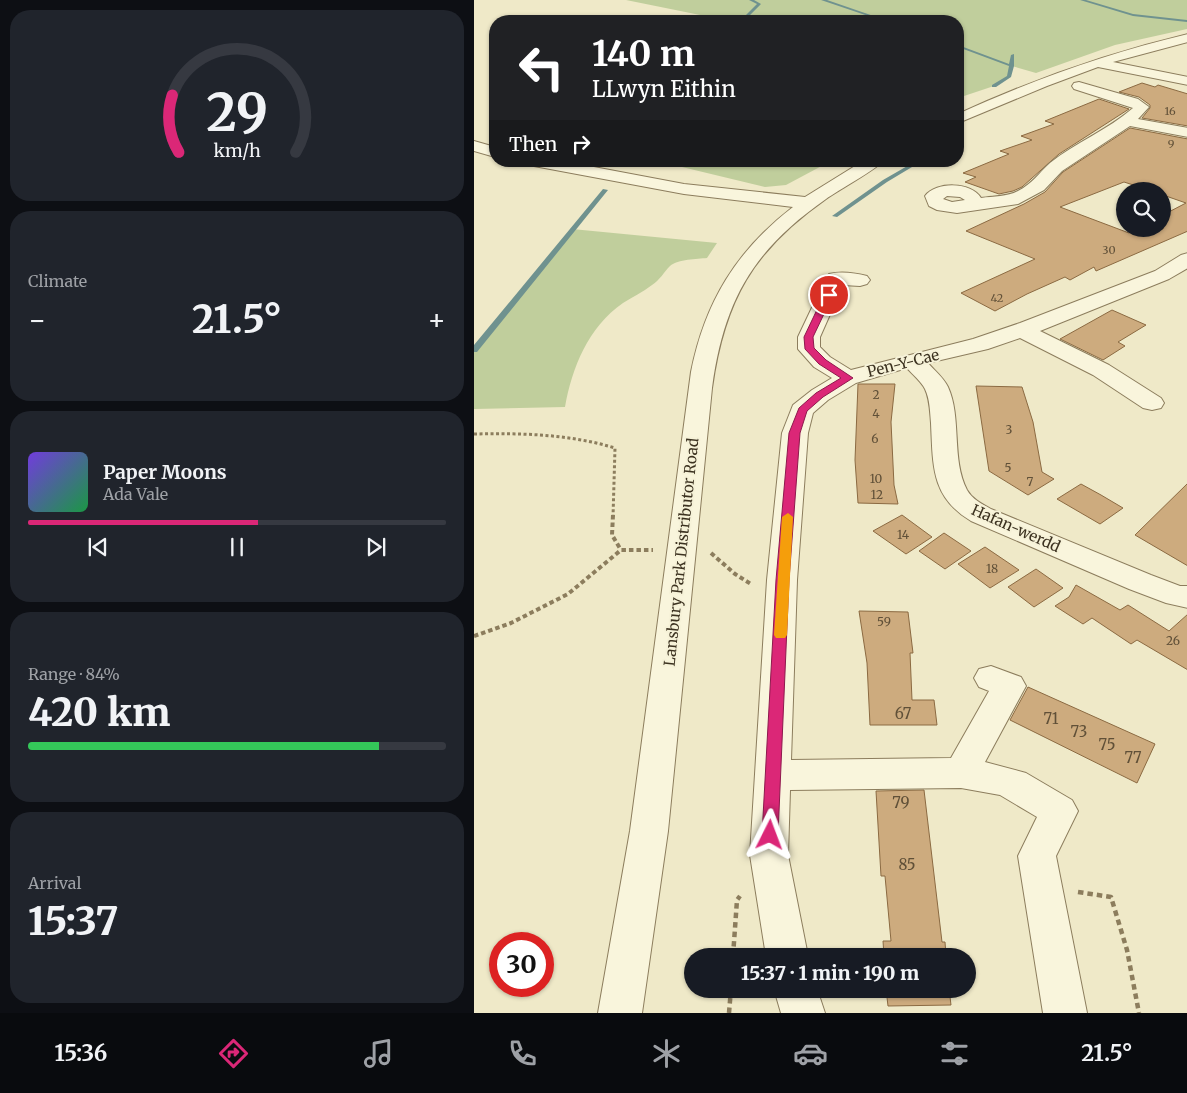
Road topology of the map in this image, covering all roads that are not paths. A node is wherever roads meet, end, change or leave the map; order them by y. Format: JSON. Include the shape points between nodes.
{"nodes":[{"id":1,"x":1187,"y":38,"type":"edge"},
{"id":2,"x":1115,"y":57,"type":"junction"},
{"id":3,"x":1098,"y":62,"type":"junction"},
{"id":4,"x":1182,"y":80,"type":"edge"},
{"id":5,"x":1079,"y":86,"type":"dead end"},
{"id":6,"x":964,"y":116,"type":"edge"},
{"id":7,"x":1128,"y":120,"type":"junction"},
{"id":8,"x":1187,"y":133,"type":"edge"},
{"id":9,"x":474,"y":146,"type":"edge"},
{"id":10,"x":489,"y":150,"type":"edge"},
{"id":11,"x":566,"y":167,"type":"edge"},
{"id":12,"x":865,"y":167,"type":"edge"},
{"id":13,"x":970,"y":204,"type":"dead end"},
{"id":14,"x":800,"y":210,"type":"junction"},
{"id":15,"x":1187,"y":259,"type":"edge"},
{"id":16,"x":1162,"y":275,"type":"junction"},
{"id":17,"x":860,"y":280,"type":"dead end"},
{"id":18,"x":1187,"y":285,"type":"edge"},
{"id":19,"x":1022,"y":330,"type":"junction"},
{"id":20,"x":912,"y":360,"type":"junction"},
{"id":21,"x":848,"y":378,"type":"junction"},
{"id":22,"x":1152,"y":403,"type":"dead end"},
{"id":23,"x":1187,"y":597,"type":"edge"},
{"id":24,"x":991,"y":678,"type":"dead end"},
{"id":25,"x":961,"y":773,"type":"junction"},
{"id":26,"x":773,"y":775,"type":"junction"},
{"id":27,"x":786,"y":948,"type":"edge"},
{"id":28,"x":799,"y":998,"type":"edge"},
{"id":29,"x":620,"y":1013,"type":"edge"},
{"id":30,"x":803,"y":1013,"type":"edge"},
{"id":31,"x":1065,"y":1013,"type":"edge"}],
"edges":[{"from":1,"to":2,"type":"street"},
{"from":2,"to":3,"type":"street"},
{"from":2,"to":4,"type":"street"},
{"from":3,"to":4,"type":"street"},
{"from":3,"to":6,"type":"street","via":[[1012,94]]},
{"from":5,"to":7,"type":"street","via":[[1142,107]]},
{"from":7,"to":8,"type":"street"},
{"from":7,"to":13,"type":"street","via":[[1056,167],[1026,194],[1012,200]]},
{"from":9,"to":10,"type":"street"},
{"from":11,"to":14,"type":"street"},
{"from":12,"to":14,"type":"street","name":"Lansbury Park Distributor Road"},
{"from":14,"to":29,"type":"street","name":"Lansbury Park Distributor Road","via":[[754,254],[724,299],[711,334],[702,374],[660,748]]},
{"from":15,"to":16,"type":"street","name":"Pen-Y-Cae"},
{"from":16,"to":18,"type":"street"},
{"from":16,"to":19,"type":"street","name":"Pen-Y-Cae"},
{"from":17,"to":21,"type":"street","via":[[836,278],[809,337],[810,349],[822,362]]},
{"from":19,"to":20,"type":"street","name":"Pen-Y-Cae"},
{"from":19,"to":22,"type":"street","via":[[1101,370]]},
{"from":20,"to":21,"type":"street","name":"Pen-Y-Cae"},
{"from":20,"to":23,"type":"street","name":"Hafan-werdd","via":[[936,386],[942,407],[946,461],[954,492],[966,506],[1140,582]]},
{"from":21,"to":26,"type":"street","name":"Pen-Y-Cae","via":[[802,410],[794,433]]},
{"from":24,"to":25,"type":"street","via":[[1009,686]]},
{"from":25,"to":26,"type":"street"},
{"from":25,"to":31,"type":"street","via":[[1013,784],[1059,811],[1037,856]]},
{"from":26,"to":27,"type":"street","name":"Pen-Y-Cae","via":[[769,855]]},
{"from":28,"to":30,"type":"street"}]}
